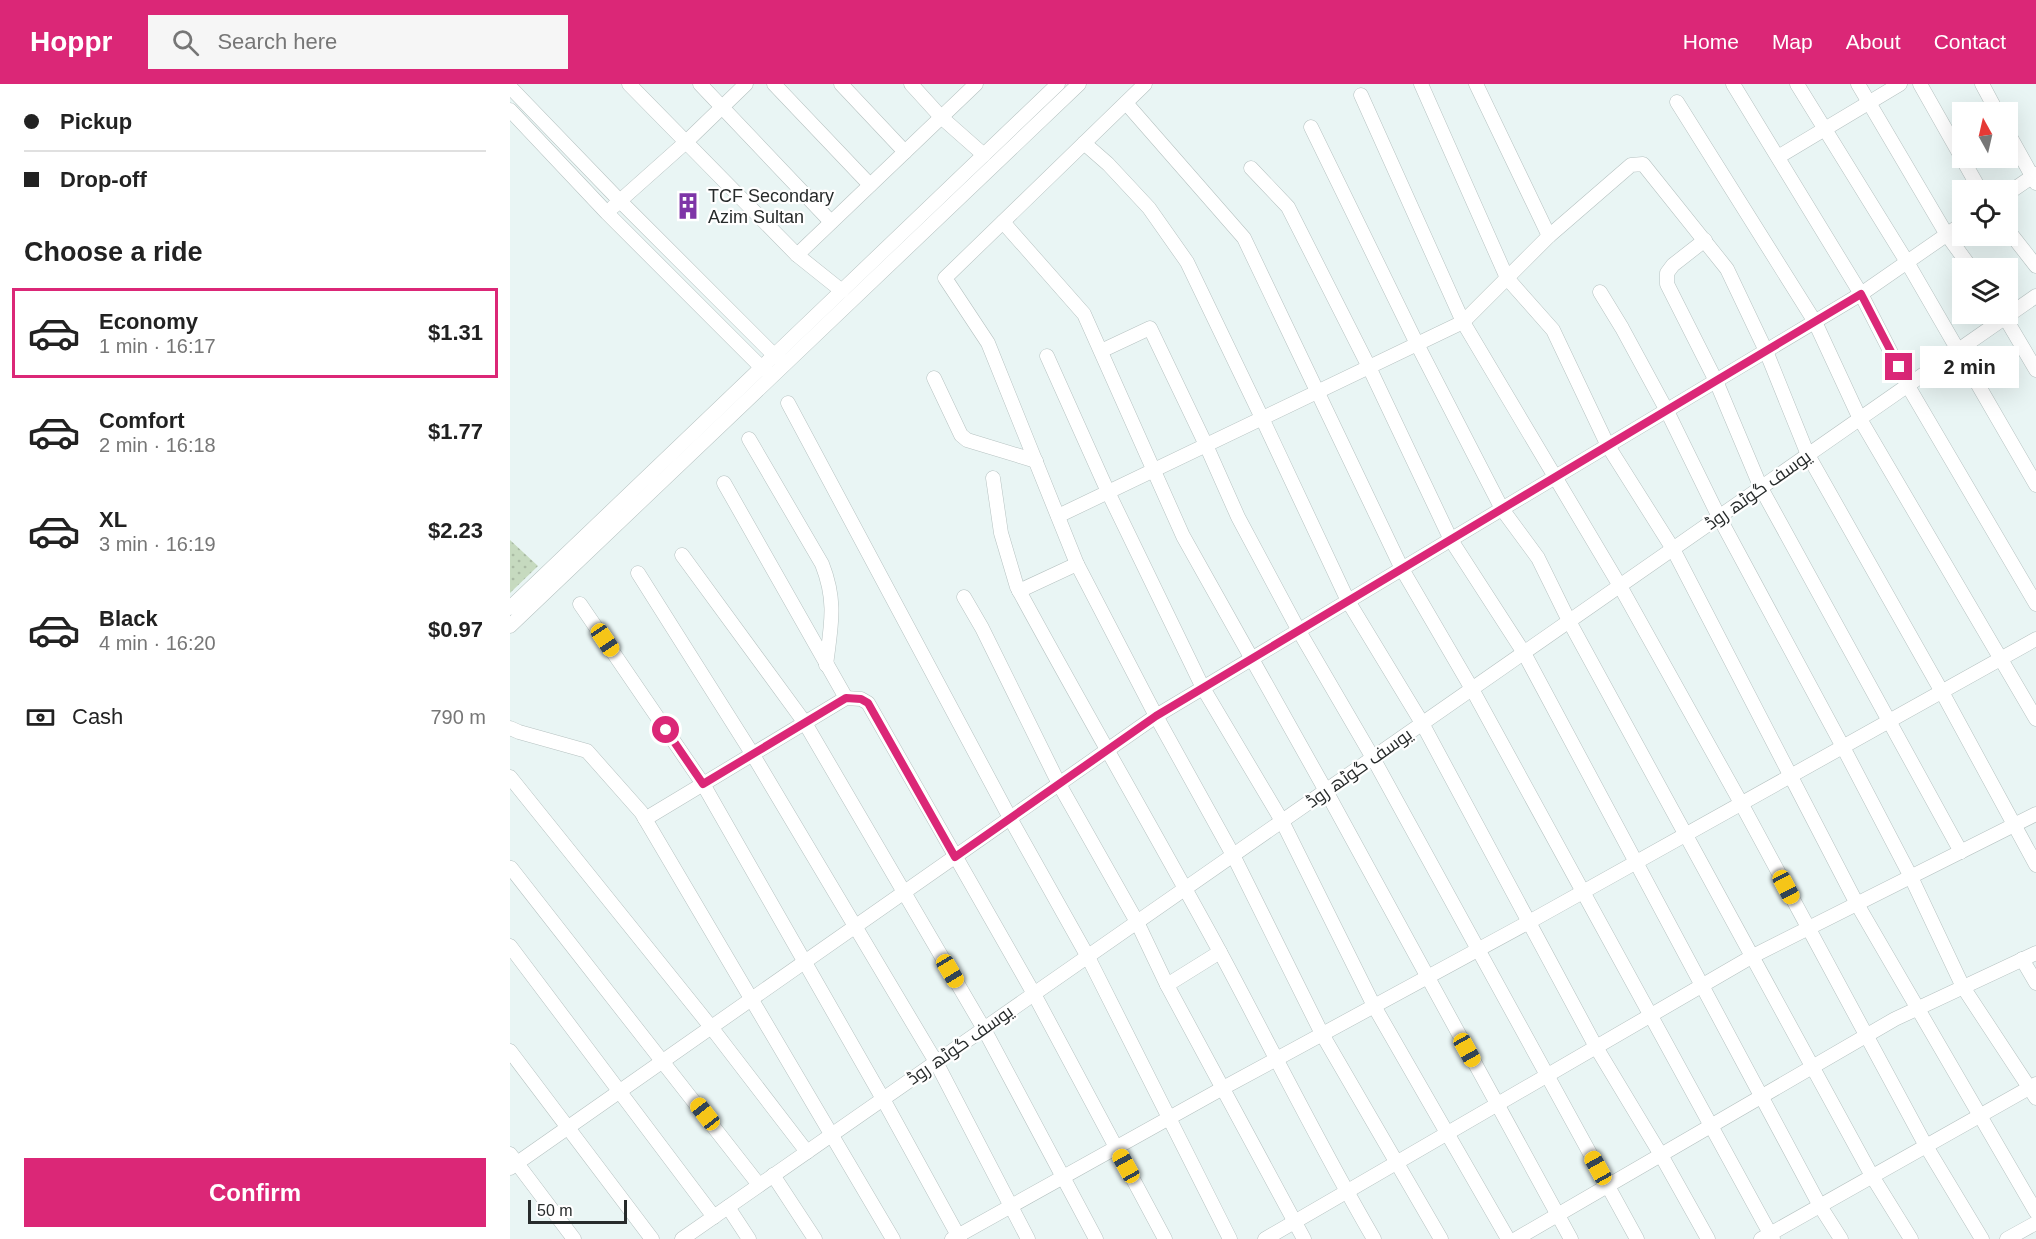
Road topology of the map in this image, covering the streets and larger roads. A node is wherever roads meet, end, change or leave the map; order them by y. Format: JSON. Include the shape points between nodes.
{"nodes":[{"id":1,"x":629,"y":84,"type":"edge"},
{"id":2,"x":700,"y":84,"type":"edge"},
{"id":3,"x":746,"y":84,"type":"edge"},
{"id":4,"x":774,"y":84,"type":"edge"},
{"id":5,"x":911,"y":84,"type":"edge"},
{"id":6,"x":976,"y":84,"type":"edge"},
{"id":7,"x":1058,"y":84,"type":"edge"},
{"id":8,"x":1079,"y":84,"type":"edge"},
{"id":9,"x":1145,"y":84,"type":"edge"},
{"id":10,"x":1421,"y":84,"type":"edge"},
{"id":11,"x":1476,"y":84,"type":"edge"},
{"id":12,"x":1733,"y":84,"type":"edge"},
{"id":13,"x":1797,"y":84,"type":"edge"},
{"id":14,"x":1858,"y":84,"type":"edge"},
{"id":15,"x":1900,"y":84,"type":"edge"},
{"id":16,"x":1920,"y":84,"type":"edge"},
{"id":17,"x":1982,"y":84,"type":"edge"},
{"id":18,"x":846,"y":86,"type":"edge"},
{"id":19,"x":510,"y":87,"type":"edge"},
{"id":20,"x":1361,"y":95,"type":"dead end"},
{"id":21,"x":1677,"y":102,"type":"dead end"},
{"id":22,"x":1992,"y":102,"type":"edge"},
{"id":23,"x":1126,"y":103,"type":"junction"},
{"id":24,"x":1868,"y":103,"type":"junction"},
{"id":25,"x":722,"y":107,"type":"junction"},
{"id":26,"x":510,"y":110,"type":"edge"},
{"id":27,"x":941,"y":117,"type":"junction"},
{"id":28,"x":1311,"y":128,"type":"dead end"},
{"id":29,"x":1826,"y":129,"type":"junction"},
{"id":30,"x":686,"y":142,"type":"junction"},
{"id":31,"x":1084,"y":143,"type":"junction"},
{"id":32,"x":2018,"y":150,"type":"edge"},
{"id":33,"x":905,"y":152,"type":"junction"},
{"id":34,"x":984,"y":155,"type":"junction"},
{"id":35,"x":1778,"y":157,"type":"junction"},
{"id":36,"x":1251,"y":168,"type":"dead end"},
{"id":37,"x":2034,"y":178,"type":"edge"},
{"id":38,"x":1974,"y":180,"type":"edge"},
{"id":39,"x":870,"y":185,"type":"junction"},
{"id":40,"x":2018,"y":187,"type":"edge"},
{"id":41,"x":619,"y":201,"type":"junction"},
{"id":42,"x":607,"y":213,"type":"junction"},
{"id":43,"x":831,"y":222,"type":"junction"},
{"id":44,"x":1003,"y":222,"type":"junction"},
{"id":45,"x":1952,"y":231,"type":"edge"},
{"id":46,"x":1947,"y":235,"type":"junction"},
{"id":47,"x":1549,"y":236,"type":"junction"},
{"id":48,"x":1705,"y":240,"type":"junction"},
{"id":49,"x":2018,"y":243,"type":"edge"},
{"id":50,"x":797,"y":255,"type":"junction"},
{"id":51,"x":1964,"y":258,"type":"edge"},
{"id":52,"x":1907,"y":262,"type":"junction"},
{"id":53,"x":2036,"y":266,"type":"edge"},
{"id":54,"x":1506,"y":278,"type":"junction"},
{"id":55,"x":842,"y":291,"type":"junction"},
{"id":56,"x":1600,"y":292,"type":"dead end"},
{"id":57,"x":1861,"y":294,"type":"junction"},
{"id":58,"x":2036,"y":296,"type":"edge"},
{"id":59,"x":2018,"y":307,"type":"edge"},
{"id":60,"x":1463,"y":322,"type":"junction"},
{"id":61,"x":1815,"y":322,"type":"junction"},
{"id":62,"x":1993,"y":324,"type":"edge"},
{"id":63,"x":2009,"y":324,"type":"edge"},
{"id":64,"x":1416,"y":344,"type":"junction"},
{"id":65,"x":1101,"y":351,"type":"junction"},
{"id":66,"x":1766,"y":351,"type":"junction"},
{"id":67,"x":1958,"y":351,"type":"junction"},
{"id":68,"x":774,"y":355,"type":"junction"},
{"id":69,"x":1047,"y":356,"type":"dead end"},
{"id":70,"x":786,"y":363,"type":"junction"},
{"id":71,"x":761,"y":367,"type":"junction"},
{"id":72,"x":1369,"y":367,"type":"junction"},
{"id":73,"x":2036,"y":370,"type":"edge"},
{"id":74,"x":774,"y":375,"type":"junction"},
{"id":75,"x":934,"y":378,"type":"dead end"},
{"id":76,"x":1716,"y":381,"type":"junction"},
{"id":77,"x":1908,"y":386,"type":"junction"},
{"id":78,"x":1318,"y":391,"type":"junction"},
{"id":79,"x":788,"y":403,"type":"dead end"},
{"id":80,"x":1666,"y":411,"type":"junction"},
{"id":81,"x":1262,"y":418,"type":"junction"},
{"id":82,"x":1860,"y":419,"type":"junction"},
{"id":83,"x":749,"y":439,"type":"dead end"},
{"id":84,"x":1206,"y":445,"type":"junction"},
{"id":85,"x":1608,"y":446,"type":"junction"},
{"id":86,"x":1808,"y":455,"type":"junction"},
{"id":87,"x":1036,"y":461,"type":"junction"},
{"id":88,"x":1154,"y":470,"type":"junction"},
{"id":89,"x":1556,"y":477,"type":"junction"},
{"id":90,"x":993,"y":478,"type":"dead end"},
{"id":91,"x":724,"y":483,"type":"dead end"},
{"id":92,"x":2036,"y":485,"type":"edge"},
{"id":93,"x":1761,"y":488,"type":"junction"},
{"id":94,"x":1108,"y":492,"type":"junction"},
{"id":95,"x":1502,"y":509,"type":"junction"},
{"id":96,"x":1058,"y":516,"type":"junction"},
{"id":97,"x":1719,"y":517,"type":"junction"},
{"id":98,"x":1451,"y":540,"type":"junction"},
{"id":99,"x":1673,"y":549,"type":"junction"},
{"id":100,"x":682,"y":555,"type":"dead end"},
{"id":101,"x":1077,"y":564,"type":"junction"},
{"id":102,"x":1402,"y":569,"type":"junction"},
{"id":103,"x":638,"y":573,"type":"dead end"},
{"id":104,"x":1620,"y":586,"type":"junction"},
{"id":105,"x":1019,"y":591,"type":"junction"},
{"id":106,"x":964,"y":597,"type":"dead end"},
{"id":107,"x":1348,"y":601,"type":"junction"},
{"id":108,"x":580,"y":604,"type":"dead end"},
{"id":109,"x":2036,"y":604,"type":"edge"},
{"id":110,"x":510,"y":608,"type":"edge"},
{"id":111,"x":1569,"y":621,"type":"junction"},
{"id":112,"x":510,"y":626,"type":"edge"},
{"id":113,"x":1299,"y":631,"type":"junction"},
{"id":114,"x":2036,"y":639,"type":"edge"},
{"id":115,"x":1524,"y":653,"type":"junction"},
{"id":116,"x":1252,"y":658,"type":"junction"},
{"id":117,"x":2001,"y":659,"type":"junction"},
{"id":118,"x":826,"y":665,"type":"junction"},
{"id":119,"x":1203,"y":688,"type":"junction"},
{"id":120,"x":1472,"y":689,"type":"junction"},
{"id":121,"x":1942,"y":692,"type":"junction"},
{"id":122,"x":846,"y":698,"type":"junction"},
{"id":123,"x":1156,"y":716,"type":"junction"},
{"id":124,"x":2036,"y":719,"type":"edge"},
{"id":125,"x":1890,"y":720,"type":"junction"},
{"id":126,"x":805,"y":723,"type":"junction"},
{"id":127,"x":1422,"y":723,"type":"junction"},
{"id":128,"x":510,"y":728,"type":"edge"},
{"id":129,"x":1843,"y":747,"type":"junction"},
{"id":130,"x":1107,"y":750,"type":"junction"},
{"id":131,"x":753,"y":754,"type":"junction"},
{"id":132,"x":1373,"y":758,"type":"junction"},
{"id":133,"x":1791,"y":775,"type":"junction"},
{"id":134,"x":510,"y":777,"type":"edge"},
{"id":135,"x":703,"y":784,"type":"junction"},
{"id":136,"x":1059,"y":784,"type":"junction"},
{"id":137,"x":1326,"y":791,"type":"junction"},
{"id":138,"x":1741,"y":803,"type":"junction"},
{"id":139,"x":2036,"y":814,"type":"edge"},
{"id":140,"x":1010,"y":818,"type":"junction"},
{"id":141,"x":645,"y":819,"type":"junction"},
{"id":142,"x":1282,"y":821,"type":"junction"},
{"id":143,"x":2014,"y":825,"type":"junction"},
{"id":144,"x":1687,"y":834,"type":"junction"},
{"id":145,"x":1961,"y":852,"type":"junction"},
{"id":146,"x":1233,"y":855,"type":"junction"},
{"id":147,"x":955,"y":857,"type":"junction"},
{"id":148,"x":1637,"y":862,"type":"junction"},
{"id":149,"x":2036,"y":865,"type":"edge"},
{"id":150,"x":511,"y":868,"type":"edge"},
{"id":151,"x":1911,"y":877,"type":"junction"},
{"id":152,"x":1185,"y":889,"type":"junction"},
{"id":153,"x":1583,"y":892,"type":"junction"},
{"id":154,"x":904,"y":893,"type":"junction"},
{"id":155,"x":1857,"y":904,"type":"junction"},
{"id":156,"x":1137,"y":922,"type":"junction"},
{"id":157,"x":1529,"y":922,"type":"junction"},
{"id":158,"x":855,"y":927,"type":"junction"},
{"id":159,"x":1808,"y":928,"type":"junction"},
{"id":160,"x":510,"y":946,"type":"edge"},
{"id":161,"x":1478,"y":950,"type":"junction"},
{"id":162,"x":1220,"y":952,"type":"junction"},
{"id":163,"x":2036,"y":953,"type":"edge"},
{"id":164,"x":1753,"y":956,"type":"junction"},
{"id":165,"x":1088,"y":957,"type":"junction"},
{"id":166,"x":2022,"y":959,"type":"junction"},
{"id":167,"x":804,"y":962,"type":"junction"},
{"id":168,"x":1426,"y":976,"type":"junction"},
{"id":169,"x":2036,"y":983,"type":"edge"},
{"id":170,"x":1167,"y":985,"type":"junction"},
{"id":171,"x":1703,"y":985,"type":"junction"},
{"id":172,"x":1963,"y":987,"type":"junction"},
{"id":173,"x":1034,"y":994,"type":"junction"},
{"id":174,"x":751,"y":999,"type":"junction"},
{"id":175,"x":1374,"y":1006,"type":"junction"},
{"id":176,"x":1917,"y":1009,"type":"junction"},
{"id":177,"x":1651,"y":1015,"type":"junction"},
{"id":178,"x":711,"y":1027,"type":"junction"},
{"id":179,"x":984,"y":1029,"type":"junction"},
{"id":180,"x":1322,"y":1034,"type":"junction"},
{"id":181,"x":1866,"y":1036,"type":"junction"},
{"id":182,"x":1596,"y":1047,"type":"junction"},
{"id":183,"x":510,"y":1051,"type":"edge"},
{"id":184,"x":1278,"y":1059,"type":"junction"},
{"id":185,"x":663,"y":1061,"type":"junction"},
{"id":186,"x":936,"y":1062,"type":"junction"},
{"id":187,"x":1813,"y":1067,"type":"junction"},
{"id":188,"x":1547,"y":1076,"type":"junction"},
{"id":189,"x":1223,"y":1088,"type":"junction"},
{"id":190,"x":2034,"y":1090,"type":"edge"},
{"id":191,"x":620,"y":1091,"type":"junction"},
{"id":192,"x":1762,"y":1097,"type":"junction"},
{"id":193,"x":884,"y":1099,"type":"junction"},
{"id":194,"x":1497,"y":1105,"type":"junction"},
{"id":195,"x":1980,"y":1116,"type":"junction"},
{"id":196,"x":1168,"y":1119,"type":"junction"},
{"id":197,"x":1712,"y":1126,"type":"junction"},
{"id":198,"x":568,"y":1128,"type":"junction"},
{"id":199,"x":1448,"y":1134,"type":"junction"},
{"id":200,"x":832,"y":1135,"type":"junction"},
{"id":201,"x":1926,"y":1146,"type":"junction"},
{"id":202,"x":1116,"y":1148,"type":"junction"},
{"id":203,"x":807,"y":1152,"type":"junction"},
{"id":204,"x":1661,"y":1155,"type":"junction"},
{"id":205,"x":512,"y":1162,"type":"edge"},
{"id":206,"x":1397,"y":1163,"type":"junction"},
{"id":207,"x":774,"y":1175,"type":"junction"},
{"id":208,"x":1872,"y":1176,"type":"junction"},
{"id":209,"x":1062,"y":1178,"type":"junction"},
{"id":210,"x":759,"y":1185,"type":"junction"},
{"id":211,"x":1608,"y":1186,"type":"junction"},
{"id":212,"x":1346,"y":1192,"type":"junction"},
{"id":213,"x":1011,"y":1206,"type":"junction"},
{"id":214,"x":1820,"y":1206,"type":"junction"},
{"id":215,"x":728,"y":1207,"type":"junction"},
{"id":216,"x":2036,"y":1212,"type":"edge"},
{"id":217,"x":1558,"y":1215,"type":"junction"},
{"id":218,"x":714,"y":1217,"type":"junction"},
{"id":219,"x":1294,"y":1222,"type":"junction"},
{"id":220,"x":2036,"y":1223,"type":"edge"},
{"id":221,"x":1768,"y":1237,"type":"edge"},
{"id":222,"x":957,"y":1238,"type":"edge"},
{"id":223,"x":574,"y":1239,"type":"edge"},
{"id":224,"x":652,"y":1239,"type":"edge"},
{"id":225,"x":682,"y":1239,"type":"edge"},
{"id":226,"x":749,"y":1239,"type":"edge"},
{"id":227,"x":815,"y":1239,"type":"edge"},
{"id":228,"x":893,"y":1239,"type":"edge"},
{"id":229,"x":1028,"y":1239,"type":"edge"},
{"id":230,"x":1096,"y":1239,"type":"edge"},
{"id":231,"x":1165,"y":1239,"type":"edge"},
{"id":232,"x":1230,"y":1239,"type":"edge"},
{"id":233,"x":1265,"y":1239,"type":"edge"},
{"id":234,"x":1304,"y":1239,"type":"edge"},
{"id":235,"x":1374,"y":1239,"type":"edge"},
{"id":236,"x":1441,"y":1239,"type":"edge"},
{"id":237,"x":1508,"y":1239,"type":"edge"},
{"id":238,"x":1516,"y":1239,"type":"edge"},
{"id":239,"x":1571,"y":1239,"type":"edge"},
{"id":240,"x":1637,"y":1239,"type":"edge"},
{"id":241,"x":1708,"y":1239,"type":"edge"},
{"id":242,"x":1841,"y":1239,"type":"edge"},
{"id":243,"x":1911,"y":1239,"type":"edge"},
{"id":244,"x":1982,"y":1239,"type":"edge"},
{"id":245,"x":2007,"y":1239,"type":"edge"}],
"edges":[{"from":1,"to":30,"type":"street"},
{"from":2,"to":25,"type":"street"},
{"from":3,"to":25,"type":"street"},
{"from":4,"to":39,"type":"street"},
{"from":5,"to":27,"type":"street"},
{"from":6,"to":27,"type":"street"},
{"from":7,"to":34,"type":"street"},
{"from":8,"to":70,"type":"street"},
{"from":9,"to":23,"type":"street"},
{"from":10,"to":54,"type":"street"},
{"from":11,"to":47,"type":"street"},
{"from":12,"to":35,"type":"street"},
{"from":13,"to":29,"type":"street"},
{"from":14,"to":24,"type":"street"},
{"from":15,"to":24,"type":"street"},
{"from":16,"to":38,"type":"street"},
{"from":17,"to":22,"type":"street"},
{"from":18,"to":33,"type":"street"},
{"from":19,"to":41,"type":"street"},
{"from":20,"to":60,"type":"street"},
{"from":21,"to":61,"type":"street"},
{"from":23,"to":31,"type":"street"},
{"from":23,"to":78,"type":"street","via":[[1244,238]]},
{"from":24,"to":29,"type":"street"},
{"from":24,"to":46,"type":"street"},
{"from":25,"to":30,"type":"street"},
{"from":25,"to":43,"type":"street"},
{"from":26,"to":42,"type":"street"},
{"from":27,"to":33,"type":"street"},
{"from":27,"to":34,"type":"street"},
{"from":28,"to":64,"type":"street"},
{"from":29,"to":35,"type":"street"},
{"from":29,"to":52,"type":"street"},
{"from":30,"to":41,"type":"street"},
{"from":30,"to":50,"type":"street"},
{"from":31,"to":44,"type":"street"},
{"from":31,"to":81,"type":"street","via":[[1149,208],[1187,262]]},
{"from":32,"to":37,"type":"street"},
{"from":33,"to":39,"type":"street"},
{"from":34,"to":55,"type":"street"},
{"from":35,"to":57,"type":"street"},
{"from":36,"to":72,"type":"street","via":[[1288,207]]},
{"from":37,"to":40,"type":"street"},
{"from":39,"to":43,"type":"street"},
{"from":41,"to":42,"type":"street"},
{"from":41,"to":68,"type":"street"},
{"from":42,"to":71,"type":"street"},
{"from":43,"to":50,"type":"street"},
{"from":44,"to":65,"type":"street","via":[[1084,314]]},
{"from":44,"to":87,"type":"street","via":[[945,278],[988,343]]},
{"from":45,"to":46,"type":"street"},
{"from":46,"to":51,"type":"street"},
{"from":46,"to":52,"type":"street"},
{"from":47,"to":48,"type":"street","via":[[1631,165],[1643,164]]},
{"from":47,"to":54,"type":"street"},
{"from":48,"to":66,"type":"street","via":[[1727,269]]},
{"from":48,"to":76,"type":"street","via":[[1673,265],[1667,273],[1667,284]]},
{"from":49,"to":53,"type":"street"},
{"from":50,"to":55,"type":"street"},
{"from":52,"to":57,"type":"street"},
{"from":52,"to":67,"type":"street"},
{"from":54,"to":60,"type":"street"},
{"from":54,"to":85,"type":"street","via":[[1553,330]]},
{"from":55,"to":68,"type":"street"},
{"from":56,"to":80,"type":"street"},
{"from":57,"to":61,"type":"street"},
{"from":57,"to":77,"type":"street"},
{"from":58,"to":59,"type":"street","name":"یوسف گوٹھ روڈ"},
{"from":60,"to":64,"type":"street"},
{"from":60,"to":89,"type":"street"},
{"from":61,"to":66,"type":"street"},
{"from":61,"to":82,"type":"street"},
{"from":62,"to":67,"type":"street","name":"یوسف گوٹھ روڈ"},
{"from":63,"to":73,"type":"street"},
{"from":64,"to":72,"type":"street"},
{"from":64,"to":95,"type":"street"},
{"from":65,"to":84,"type":"street","via":[[1150,328]]},
{"from":65,"to":88,"type":"street"},
{"from":66,"to":76,"type":"street"},
{"from":66,"to":86,"type":"street"},
{"from":67,"to":77,"type":"street","name":"یوسف گوٹھ روڈ"},
{"from":67,"to":92,"type":"street"},
{"from":68,"to":70,"type":"street"},
{"from":68,"to":71,"type":"street"},
{"from":69,"to":94,"type":"street"},
{"from":70,"to":74,"type":"street"},
{"from":71,"to":74,"type":"street"},
{"from":71,"to":110,"type":"street"},
{"from":72,"to":78,"type":"street"},
{"from":72,"to":98,"type":"street"},
{"from":74,"to":112,"type":"street"},
{"from":75,"to":87,"type":"street","via":[[967,440]]},
{"from":76,"to":80,"type":"street"},
{"from":76,"to":93,"type":"street"},
{"from":77,"to":82,"type":"street","name":"یوسف گوٹھ روڈ"},
{"from":77,"to":109,"type":"street"},
{"from":78,"to":81,"type":"street"},
{"from":78,"to":102,"type":"street"},
{"from":79,"to":140,"type":"street"},
{"from":80,"to":85,"type":"street"},
{"from":80,"to":97,"type":"street"},
{"from":81,"to":84,"type":"street"},
{"from":81,"to":107,"type":"street"},
{"from":82,"to":86,"type":"street","name":"یوسف گوٹھ روڈ"},
{"from":82,"to":117,"type":"street"},
{"from":83,"to":118,"type":"street","via":[[822,564],[830,585],[832,614]]},
{"from":84,"to":88,"type":"street"},
{"from":84,"to":113,"type":"street","via":[[1238,517]]},
{"from":85,"to":89,"type":"street"},
{"from":85,"to":99,"type":"street"},
{"from":86,"to":93,"type":"street","name":"یوسف گوٹھ روڈ"},
{"from":86,"to":121,"type":"street"},
{"from":87,"to":96,"type":"street"},
{"from":88,"to":94,"type":"street"},
{"from":88,"to":116,"type":"street","via":[[1183,536]]},
{"from":89,"to":95,"type":"street"},
{"from":89,"to":104,"type":"street"},
{"from":90,"to":105,"type":"street","via":[[1001,533]]},
{"from":91,"to":118,"type":"street"},
{"from":93,"to":97,"type":"street","name":"یوسف گوٹھ روڈ"},
{"from":93,"to":125,"type":"street"},
{"from":94,"to":96,"type":"street"},
{"from":94,"to":119,"type":"street"},
{"from":95,"to":98,"type":"street"},
{"from":95,"to":111,"type":"street","via":[[1538,558]]},
{"from":96,"to":101,"type":"street"},
{"from":97,"to":99,"type":"street","name":"یوسف گوٹھ روڈ"},
{"from":97,"to":129,"type":"street"},
{"from":98,"to":102,"type":"street"},
{"from":98,"to":115,"type":"street"},
{"from":99,"to":104,"type":"street","name":"یوسف گوٹھ روڈ"},
{"from":99,"to":133,"type":"street"},
{"from":100,"to":126,"type":"street"},
{"from":101,"to":105,"type":"street"},
{"from":101,"to":123,"type":"street"},
{"from":102,"to":107,"type":"street"},
{"from":102,"to":120,"type":"street"},
{"from":103,"to":131,"type":"street"},
{"from":104,"to":111,"type":"street","name":"یوسف گوٹھ روڈ"},
{"from":104,"to":138,"type":"street"},
{"from":105,"to":130,"type":"street"},
{"from":106,"to":136,"type":"street"},
{"from":107,"to":113,"type":"street"},
{"from":107,"to":127,"type":"street"},
{"from":108,"to":135,"type":"street"},
{"from":111,"to":115,"type":"street","name":"یوسف گوٹھ روڈ"},
{"from":111,"to":144,"type":"street"},
{"from":113,"to":116,"type":"street"},
{"from":113,"to":132,"type":"street"},
{"from":114,"to":117,"type":"street"},
{"from":115,"to":120,"type":"street","name":"یوسف گوٹھ روڈ"},
{"from":115,"to":148,"type":"street"},
{"from":116,"to":119,"type":"street"},
{"from":116,"to":137,"type":"street"},
{"from":117,"to":121,"type":"street"},
{"from":117,"to":124,"type":"street"},
{"from":118,"to":122,"type":"street"},
{"from":119,"to":123,"type":"street"},
{"from":119,"to":142,"type":"street"},
{"from":120,"to":127,"type":"street","name":"یوسف گوٹھ روڈ"},
{"from":120,"to":153,"type":"street"},
{"from":121,"to":125,"type":"street"},
{"from":121,"to":143,"type":"street"},
{"from":122,"to":126,"type":"street"},
{"from":122,"to":147,"type":"street","via":[[868,703]]},
{"from":123,"to":130,"type":"street"},
{"from":123,"to":146,"type":"street"},
{"from":125,"to":129,"type":"street"},
{"from":125,"to":145,"type":"street"},
{"from":126,"to":131,"type":"street"},
{"from":126,"to":154,"type":"street"},
{"from":127,"to":132,"type":"street","name":"یوسف گوٹھ روڈ"},
{"from":127,"to":157,"type":"street"},
{"from":128,"to":141,"type":"street","via":[[587,751]]},
{"from":129,"to":133,"type":"street"},
{"from":129,"to":151,"type":"street"},
{"from":130,"to":136,"type":"street"},
{"from":130,"to":152,"type":"street"},
{"from":131,"to":135,"type":"street"},
{"from":131,"to":158,"type":"street"},
{"from":132,"to":137,"type":"street","name":"یوسف گوٹھ روڈ"},
{"from":132,"to":161,"type":"street"},
{"from":133,"to":138,"type":"street"},
{"from":133,"to":155,"type":"street"},
{"from":134,"to":178,"type":"street"},
{"from":135,"to":141,"type":"street"},
{"from":135,"to":167,"type":"street"},
{"from":136,"to":140,"type":"street"},
{"from":136,"to":156,"type":"street"},
{"from":137,"to":142,"type":"street","name":"یوسف گوٹھ روڈ"},
{"from":137,"to":168,"type":"street"},
{"from":138,"to":144,"type":"street"},
{"from":138,"to":159,"type":"street"},
{"from":139,"to":143,"type":"street"},
{"from":140,"to":147,"type":"street"},
{"from":140,"to":165,"type":"street"},
{"from":141,"to":174,"type":"street"},
{"from":142,"to":146,"type":"street","name":"یوسف گوٹھ روڈ"},
{"from":142,"to":175,"type":"street"},
{"from":143,"to":145,"type":"street"},
{"from":143,"to":149,"type":"street"},
{"from":144,"to":148,"type":"street"},
{"from":144,"to":164,"type":"street"},
{"from":145,"to":151,"type":"street"},
{"from":146,"to":152,"type":"street","name":"یوسف گوٹھ روڈ"},
{"from":146,"to":180,"type":"street"},
{"from":147,"to":154,"type":"street"},
{"from":147,"to":173,"type":"street"},
{"from":148,"to":153,"type":"street"},
{"from":148,"to":171,"type":"street"},
{"from":150,"to":185,"type":"street"},
{"from":151,"to":155,"type":"street"},
{"from":151,"to":172,"type":"street"},
{"from":152,"to":156,"type":"street","name":"یوسف گوٹھ روڈ"},
{"from":152,"to":162,"type":"street"},
{"from":153,"to":157,"type":"street"},
{"from":153,"to":177,"type":"street"},
{"from":154,"to":158,"type":"street"},
{"from":154,"to":179,"type":"street"},
{"from":155,"to":159,"type":"street"},
{"from":155,"to":176,"type":"street"},
{"from":156,"to":165,"type":"street","name":"یوسف گوٹھ روڈ"},
{"from":156,"to":170,"type":"street"},
{"from":157,"to":161,"type":"street"},
{"from":157,"to":182,"type":"street"},
{"from":158,"to":167,"type":"street"},
{"from":158,"to":186,"type":"street"},
{"from":159,"to":164,"type":"street"},
{"from":159,"to":181,"type":"street"},
{"from":160,"to":191,"type":"street"},
{"from":161,"to":168,"type":"street"},
{"from":161,"to":188,"type":"street"},
{"from":162,"to":170,"type":"street"},
{"from":162,"to":184,"type":"street"},
{"from":163,"to":166,"type":"street"},
{"from":164,"to":171,"type":"street"},
{"from":164,"to":187,"type":"street"},
{"from":165,"to":173,"type":"street","name":"یوسف گوٹھ روڈ"},
{"from":165,"to":196,"type":"street"},
{"from":166,"to":169,"type":"street"},
{"from":166,"to":172,"type":"street"},
{"from":167,"to":174,"type":"street"},
{"from":167,"to":193,"type":"street"},
{"from":168,"to":175,"type":"street"},
{"from":168,"to":194,"type":"street"},
{"from":170,"to":189,"type":"street"},
{"from":171,"to":177,"type":"street"},
{"from":171,"to":192,"type":"street"},
{"from":172,"to":176,"type":"street"},
{"from":172,"to":190,"type":"street"},
{"from":173,"to":179,"type":"street","name":"یوسف گوٹھ روڈ"},
{"from":173,"to":202,"type":"street"},
{"from":174,"to":178,"type":"street"},
{"from":174,"to":200,"type":"street"},
{"from":175,"to":180,"type":"street"},
{"from":175,"to":199,"type":"street"},
{"from":176,"to":181,"type":"street"},
{"from":176,"to":195,"type":"street"},
{"from":177,"to":182,"type":"street"},
{"from":177,"to":197,"type":"street"},
{"from":178,"to":185,"type":"street"},
{"from":178,"to":203,"type":"street"},
{"from":179,"to":186,"type":"street","name":"یوسف گوٹھ روڈ"},
{"from":179,"to":209,"type":"street"},
{"from":180,"to":184,"type":"street"},
{"from":180,"to":206,"type":"street"},
{"from":181,"to":187,"type":"street"},
{"from":181,"to":201,"type":"street"},
{"from":182,"to":188,"type":"street"},
{"from":182,"to":204,"type":"street"},
{"from":183,"to":198,"type":"street"},
{"from":184,"to":189,"type":"street"},
{"from":184,"to":212,"type":"street"},
{"from":185,"to":191,"type":"street"},
{"from":185,"to":210,"type":"street"},
{"from":186,"to":193,"type":"street","name":"یوسف گوٹھ روڈ"},
{"from":186,"to":213,"type":"street"},
{"from":187,"to":192,"type":"street"},
{"from":187,"to":208,"type":"street"},
{"from":188,"to":194,"type":"street"},
{"from":188,"to":211,"type":"street"},
{"from":189,"to":196,"type":"street"},
{"from":189,"to":219,"type":"street"},
{"from":190,"to":195,"type":"street"},
{"from":191,"to":198,"type":"street"},
{"from":191,"to":218,"type":"street"},
{"from":192,"to":197,"type":"street"},
{"from":192,"to":214,"type":"street"},
{"from":193,"to":200,"type":"street","name":"یوسف گوٹھ روڈ"},
{"from":193,"to":222,"type":"street"},
{"from":194,"to":199,"type":"street"},
{"from":194,"to":217,"type":"street"},
{"from":195,"to":201,"type":"street"},
{"from":195,"to":216,"type":"street"},
{"from":196,"to":202,"type":"street"},
{"from":196,"to":232,"type":"street"},
{"from":197,"to":204,"type":"street"},
{"from":197,"to":221,"type":"street"},
{"from":198,"to":205,"type":"street"},
{"from":198,"to":224,"type":"street"},
{"from":199,"to":206,"type":"street"},
{"from":199,"to":237,"type":"street"},
{"from":200,"to":203,"type":"street","name":"یوسف گوٹھ روڈ"},
{"from":200,"to":228,"type":"street"},
{"from":201,"to":208,"type":"street"},
{"from":201,"to":244,"type":"street"},
{"from":202,"to":209,"type":"street"},
{"from":202,"to":231,"type":"street"},
{"from":203,"to":207,"type":"street","name":"یوسف گوٹھ روڈ"},
{"from":204,"to":211,"type":"street"},
{"from":204,"to":241,"type":"street"},
{"from":205,"to":223,"type":"street"},
{"from":206,"to":212,"type":"street"},
{"from":206,"to":236,"type":"street"},
{"from":207,"to":210,"type":"street","name":"یوسف گوٹھ روڈ"},
{"from":207,"to":227,"type":"street"},
{"from":208,"to":214,"type":"street"},
{"from":208,"to":243,"type":"street"},
{"from":209,"to":213,"type":"street"},
{"from":209,"to":230,"type":"street"},
{"from":210,"to":215,"type":"street","name":"یوسف گوٹھ روڈ"},
{"from":211,"to":217,"type":"street"},
{"from":211,"to":240,"type":"street"},
{"from":212,"to":219,"type":"street"},
{"from":212,"to":235,"type":"street"},
{"from":213,"to":222,"type":"street"},
{"from":213,"to":229,"type":"street"},
{"from":214,"to":221,"type":"street"},
{"from":214,"to":242,"type":"street"},
{"from":215,"to":218,"type":"street","name":"یوسف گوٹھ روڈ"},
{"from":215,"to":226,"type":"street"},
{"from":217,"to":238,"type":"street"},
{"from":217,"to":239,"type":"street"},
{"from":218,"to":225,"type":"street","name":"یوسف گوٹھ روڈ"},
{"from":219,"to":233,"type":"street"},
{"from":219,"to":234,"type":"street"},
{"from":220,"to":245,"type":"street"}]}
